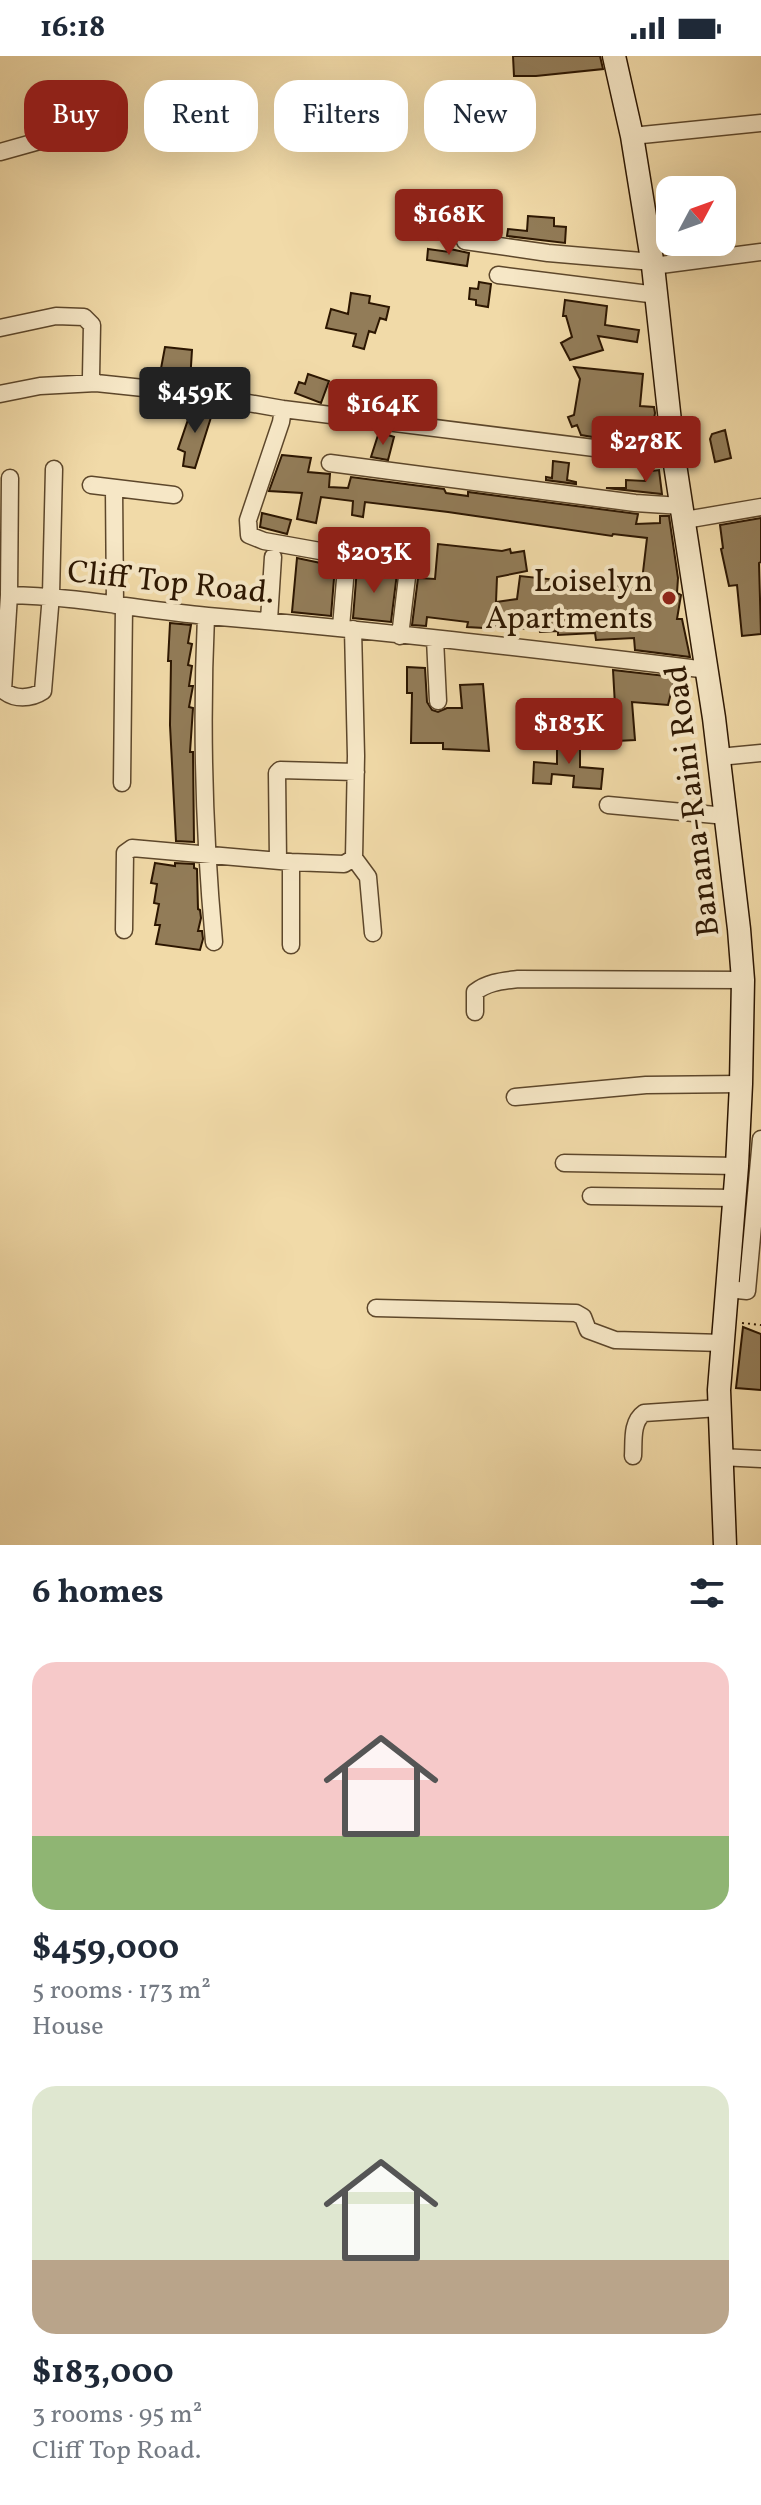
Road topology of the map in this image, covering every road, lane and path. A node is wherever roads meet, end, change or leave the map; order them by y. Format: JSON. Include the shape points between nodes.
{"nodes":[{"id":1,"x":614,"y":56,"type":"edge"},
{"id":2,"x":761,"y":123,"type":"edge"},
{"id":3,"x":632,"y":136,"type":"junction"},
{"id":4,"x":24,"y":145,"type":"edge"},
{"id":5,"x":0,"y":152,"type":"edge"},
{"id":6,"x":465,"y":241,"type":"dead end"},
{"id":7,"x":761,"y":252,"type":"edge"},
{"id":8,"x":653,"y":264,"type":"junction"},
{"id":9,"x":498,"y":275,"type":"dead end"},
{"id":10,"x":657,"y":295,"type":"junction"},
{"id":11,"x":0,"y":328,"type":"edge"},
{"id":12,"x":96,"y":383,"type":"junction"},
{"id":13,"x":0,"y":394,"type":"edge"},
{"id":14,"x":283,"y":409,"type":"junction"},
{"id":15,"x":674,"y":458,"type":"junction"},
{"id":16,"x":330,"y":463,"type":"dead end"},
{"id":17,"x":54,"y":469,"type":"dead end"},
{"id":18,"x":10,"y":478,"type":"dead end"},
{"id":19,"x":91,"y":485,"type":"dead end"},
{"id":20,"x":114,"y":488,"type":"junction"},
{"id":21,"x":174,"y":495,"type":"dead end"},
{"id":22,"x":761,"y":507,"type":"edge"},
{"id":23,"x":684,"y":513,"type":"junction"},
{"id":24,"x":273,"y":557,"type":"dead end"},
{"id":25,"x":407,"y":577,"type":"dead end"},
{"id":26,"x":9,"y":595,"type":"junction"},
{"id":27,"x":51,"y":595,"type":"junction"},
{"id":28,"x":119,"y":606,"type":"junction"},
{"id":29,"x":206,"y":616,"type":"junction"},
{"id":30,"x":269,"y":620,"type":"junction"},
{"id":31,"x":347,"y":628,"type":"junction"},
{"id":32,"x":400,"y":636,"type":"junction"},
{"id":33,"x":435,"y":639,"type":"junction"},
{"id":34,"x":708,"y":670,"type":"junction"},
{"id":35,"x":438,"y":701,"type":"dead end"},
{"id":36,"x":761,"y":753,"type":"edge"},
{"id":37,"x":719,"y":757,"type":"junction"},
{"id":38,"x":356,"y":772,"type":"junction"},
{"id":39,"x":122,"y":783,"type":"dead end"},
{"id":40,"x":608,"y":805,"type":"dead end"},
{"id":41,"x":726,"y":816,"type":"junction"},
{"id":42,"x":206,"y":856,"type":"junction"},
{"id":43,"x":354,"y":858,"type":"junction"},
{"id":44,"x":285,"y":862,"type":"junction"},
{"id":45,"x":124,"y":930,"type":"dead end"},
{"id":46,"x":373,"y":933,"type":"dead end"},
{"id":47,"x":214,"y":942,"type":"dead end"},
{"id":48,"x":291,"y":945,"type":"dead end"},
{"id":49,"x":748,"y":992,"type":"edge"},
{"id":50,"x":475,"y":1012,"type":"dead end"},
{"id":51,"x":741,"y":1084,"type":"junction"},
{"id":52,"x":515,"y":1097,"type":"dead end"},
{"id":53,"x":761,"y":1139,"type":"edge"},
{"id":54,"x":564,"y":1163,"type":"dead end"},
{"id":55,"x":737,"y":1166,"type":"junction"},
{"id":56,"x":591,"y":1196,"type":"dead end"},
{"id":57,"x":734,"y":1198,"type":"junction"},
{"id":58,"x":727,"y":1289,"type":"junction"},
{"id":59,"x":376,"y":1308,"type":"dead end"},
{"id":60,"x":723,"y":1343,"type":"junction"},
{"id":61,"x":719,"y":1408,"type":"junction"},
{"id":62,"x":633,"y":1456,"type":"dead end"},
{"id":63,"x":720,"y":1457,"type":"junction"},
{"id":64,"x":761,"y":1459,"type":"edge"},
{"id":65,"x":725,"y":1545,"type":"edge"}],
"edges":[{"from":1,"to":3,"type":"main road","name":"Banana-Raini Road"},
{"from":2,"to":3,"type":"street"},
{"from":3,"to":8,"type":"main road","name":"Banana-Raini Road"},
{"from":4,"to":5,"type":"street"},
{"from":6,"to":8,"type":"street"},
{"from":7,"to":8,"type":"street"},
{"from":8,"to":10,"type":"main road","name":"Banana-Raini Road"},
{"from":9,"to":10,"type":"street"},
{"from":10,"to":15,"type":"main road","name":"Banana-Raini Road"},
{"from":11,"to":12,"type":"street","via":[[61,315],[84,317],[92,325],[91,377]]},
{"from":12,"to":13,"type":"street"},
{"from":12,"to":14,"type":"street"},
{"from":14,"to":15,"type":"street"},
{"from":14,"to":31,"type":"street","via":[[248,520],[249,535],[347,562]]},
{"from":15,"to":23,"type":"main road","name":"Banana-Raini Road"},
{"from":16,"to":23,"type":"street"},
{"from":17,"to":27,"type":"street"},
{"from":18,"to":26,"type":"street"},
{"from":19,"to":20,"type":"street"},
{"from":20,"to":21,"type":"street"},
{"from":20,"to":28,"type":"street"},
{"from":22,"to":23,"type":"street"},
{"from":23,"to":34,"type":"main road","name":"Banana-Raini Road"},
{"from":24,"to":30,"type":"street"},
{"from":25,"to":32,"type":"street"},
{"from":26,"to":27,"type":"street","name":"Cliff Top Road."},
{"from":26,"to":27,"type":"street","via":[[3,690],[17,697],[43,691]]},
{"from":27,"to":28,"type":"street","name":"Cliff Top Road."},
{"from":28,"to":29,"type":"street","name":"Cliff Top Road."},
{"from":28,"to":39,"type":"street"},
{"from":29,"to":30,"type":"street","name":"Cliff Top Road."},
{"from":29,"to":42,"type":"street"},
{"from":30,"to":31,"type":"street","name":"Cliff Top Road."},
{"from":31,"to":32,"type":"street","name":"Cliff Top Road."},
{"from":31,"to":38,"type":"street"},
{"from":32,"to":33,"type":"street","name":"Cliff Top Road."},
{"from":33,"to":34,"type":"street","name":"Cliff Top Road."},
{"from":33,"to":35,"type":"street"},
{"from":34,"to":37,"type":"main road","name":"Banana-Raini Road"},
{"from":36,"to":37,"type":"street"},
{"from":37,"to":41,"type":"main road","name":"Banana-Raini Road"},
{"from":38,"to":43,"type":"street"},
{"from":38,"to":44,"type":"street","via":[[277,773]]},
{"from":40,"to":41,"type":"street"},
{"from":41,"to":49,"type":"main road","name":"Banana-Raini Road"},
{"from":42,"to":44,"type":"street"},
{"from":42,"to":45,"type":"street","via":[[128,849]]},
{"from":42,"to":47,"type":"street"},
{"from":43,"to":44,"type":"street","via":[[344,864]]},
{"from":43,"to":46,"type":"street","via":[[368,877]]},
{"from":44,"to":48,"type":"street"},
{"from":49,"to":50,"type":"street","via":[[652,978],[505,980],[475,992]]},
{"from":49,"to":51,"type":"main road","name":"Banana-Raini Road"},
{"from":51,"to":52,"type":"street","via":[[646,1085]]},
{"from":51,"to":55,"type":"main road","name":"Banana-Raini Road"},
{"from":53,"to":58,"type":"street","via":[[747,1291]]},
{"from":54,"to":55,"type":"street"},
{"from":55,"to":57,"type":"main road","name":"Banana-Raini Road"},
{"from":56,"to":57,"type":"street"},
{"from":57,"to":58,"type":"main road","name":"Banana-Raini Road"},
{"from":58,"to":60,"type":"main road","name":"Banana-Raini Road"},
{"from":59,"to":60,"type":"street","via":[[576,1313],[588,1330],[615,1340]]},
{"from":60,"to":61,"type":"main road","name":"Banana-Raini Road"},
{"from":61,"to":62,"type":"street","via":[[644,1413],[636,1425]]},
{"from":61,"to":63,"type":"main road","name":"Banana-Raini Road"},
{"from":63,"to":64,"type":"street"},
{"from":63,"to":65,"type":"main road","name":"Banana-Raini Road"}]}
